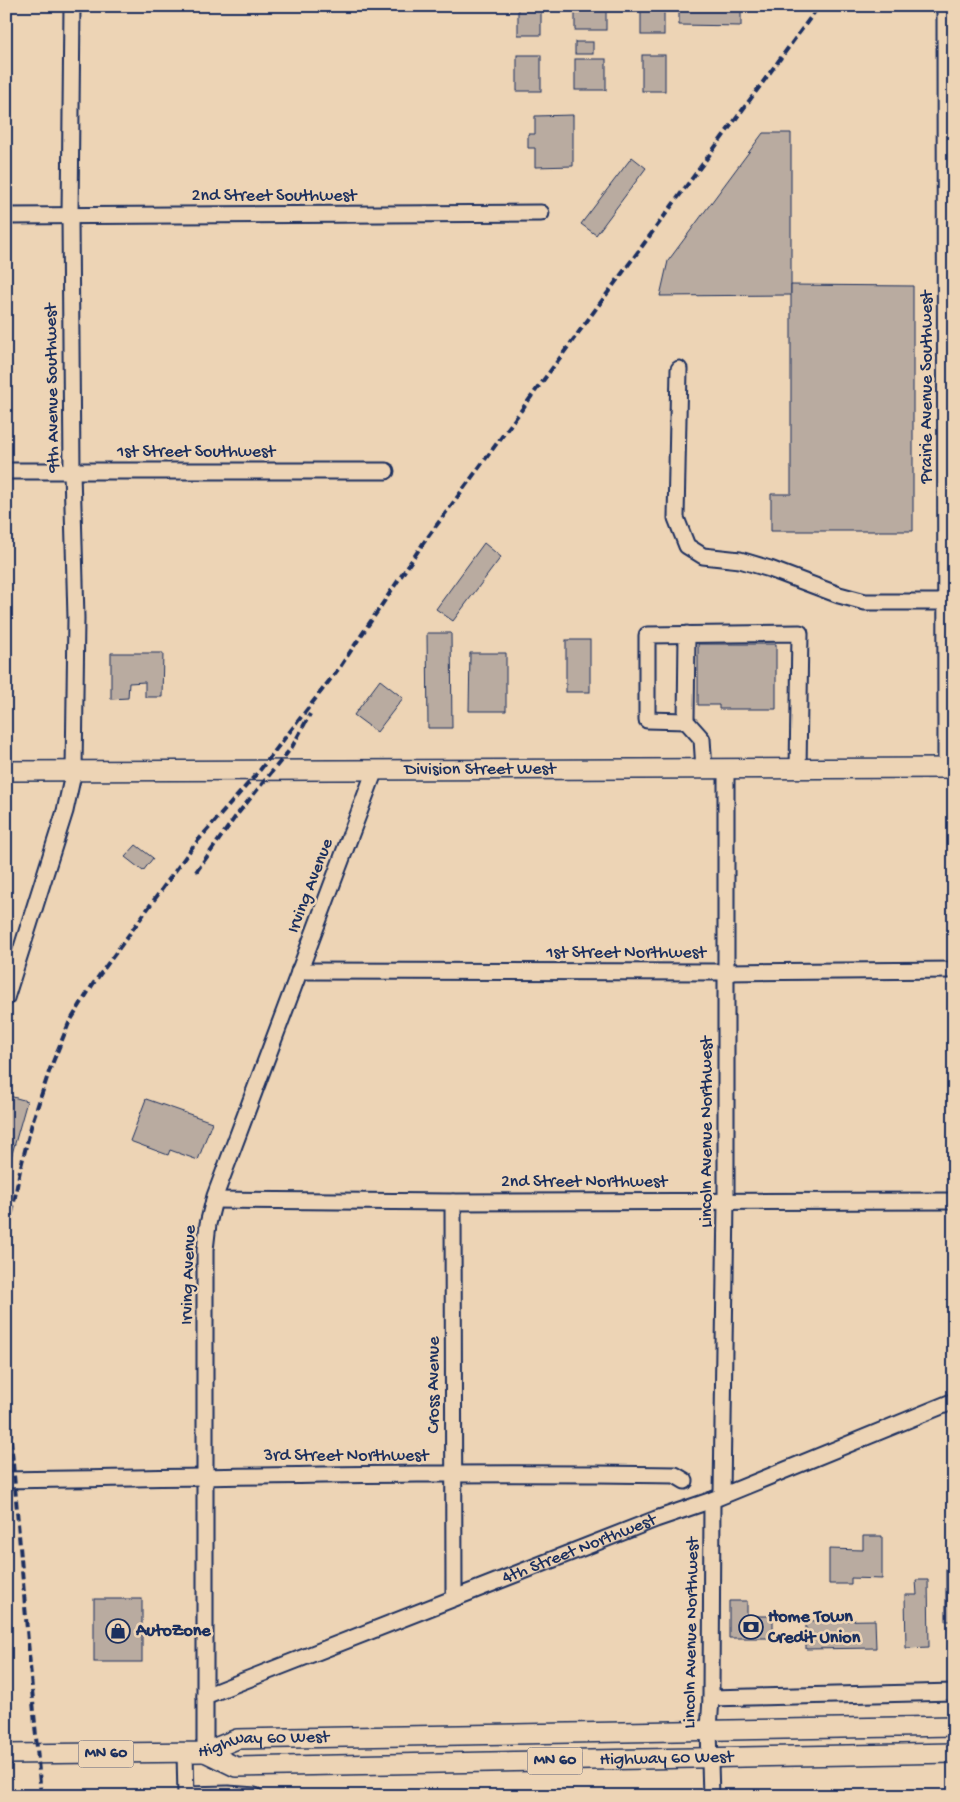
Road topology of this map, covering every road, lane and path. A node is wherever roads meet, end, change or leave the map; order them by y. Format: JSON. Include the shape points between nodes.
{"nodes":[{"id":1,"x":72,"y":6,"type":"edge"},
{"id":2,"x":945,"y":6,"type":"edge"},
{"id":3,"x":949,"y":33,"type":"edge"},
{"id":4,"x":950,"y":173,"type":"edge"},
{"id":5,"x":541,"y":213,"type":"dead end"},
{"id":6,"x":70,"y":215,"type":"junction"},
{"id":7,"x":6,"y":216,"type":"edge"},
{"id":8,"x":679,"y":368,"type":"dead end"},
{"id":9,"x":6,"y":471,"type":"edge"},
{"id":10,"x":72,"y":471,"type":"junction"},
{"id":11,"x":386,"y":471,"type":"dead end"},
{"id":12,"x":946,"y":602,"type":"junction"},
{"id":13,"x":687,"y":634,"type":"junction"},
{"id":14,"x":686,"y":721,"type":"junction"},
{"id":15,"x":950,"y":768,"type":"edge"},
{"id":16,"x":704,"y":769,"type":"junction"},
{"id":17,"x":726,"y":769,"type":"junction"},
{"id":18,"x":798,"y":769,"type":"junction"},
{"id":19,"x":74,"y":770,"type":"junction"},
{"id":20,"x":375,"y":770,"type":"junction"},
{"id":21,"x":6,"y":771,"type":"edge"},
{"id":22,"x":954,"y":970,"type":"edge"},
{"id":23,"x":299,"y":971,"type":"junction"},
{"id":24,"x":726,"y":972,"type":"junction"},
{"id":25,"x":6,"y":998,"type":"edge"},
{"id":26,"x":214,"y":1200,"type":"junction"},
{"id":27,"x":726,"y":1200,"type":"junction"},
{"id":28,"x":954,"y":1201,"type":"edge"},
{"id":29,"x":453,"y":1202,"type":"junction"},
{"id":30,"x":954,"y":1401,"type":"edge"},
{"id":31,"x":453,"y":1474,"type":"junction"},
{"id":32,"x":205,"y":1476,"type":"junction"},
{"id":33,"x":6,"y":1480,"type":"edge"},
{"id":34,"x":685,"y":1481,"type":"dead end"},
{"id":35,"x":717,"y":1498,"type":"junction"},
{"id":36,"x":454,"y":1598,"type":"junction"},
{"id":37,"x":954,"y":1692,"type":"edge"},
{"id":38,"x":205,"y":1696,"type":"junction"},
{"id":39,"x":710,"y":1698,"type":"junction"},
{"id":40,"x":954,"y":1726,"type":"edge"},
{"id":41,"x":709,"y":1729,"type":"junction"},
{"id":42,"x":205,"y":1752,"type":"junction"},
{"id":43,"x":185,"y":1753,"type":"junction"},
{"id":44,"x":954,"y":1753,"type":"edge"},
{"id":45,"x":6,"y":1754,"type":"edge"},
{"id":46,"x":710,"y":1757,"type":"junction"},
{"id":47,"x":186,"y":1796,"type":"edge"},
{"id":48,"x":255,"y":1796,"type":"edge"},
{"id":49,"x":710,"y":1796,"type":"edge"}],
"edges":[{"from":1,"to":6,"type":"street","name":"9th Avenue Southwest"},
{"from":2,"to":3,"type":"street","name":"Prairie Avenue Southwest"},
{"from":3,"to":4,"type":"street","name":"Prairie Avenue Southwest"},
{"from":4,"to":12,"type":"street","name":"Prairie Avenue Southwest"},
{"from":5,"to":6,"type":"street","name":"2nd Street Southwest"},
{"from":6,"to":7,"type":"street","name":"2nd Street Southwest"},
{"from":6,"to":10,"type":"street","name":"9th Avenue Southwest"},
{"from":8,"to":12,"type":"street","via":[[676,518],[687,546],[703,556],[740,560],[865,602]]},
{"from":9,"to":10,"type":"street","name":"1st Street Southwest"},
{"from":10,"to":11,"type":"street","name":"1st Street Southwest"},
{"from":10,"to":19,"type":"street","name":"9th Avenue Southwest","via":[[76,618]]},
{"from":12,"to":15,"type":"street","name":"Prairie Avenue Southwest"},
{"from":13,"to":14,"type":"street"},
{"from":13,"to":14,"type":"street","via":[[647,636],[646,720]]},
{"from":13,"to":18,"type":"street","via":[[800,633]]},
{"from":14,"to":16,"type":"street","via":[[702,739]]},
{"from":15,"to":18,"type":"main road","name":"Division Street West"},
{"from":16,"to":17,"type":"main road","name":"Division Street West"},
{"from":16,"to":20,"type":"main road","name":"Division Street West"},
{"from":17,"to":18,"type":"main road","name":"Division Street West"},
{"from":17,"to":24,"type":"street","name":"Lincoln Avenue Northwest"},
{"from":19,"to":20,"type":"main road","name":"Division Street West"},
{"from":19,"to":21,"type":"main road","name":"Division Street West"},
{"from":19,"to":25,"type":"street","name":"9th Avenue Southwest","via":[[65,811]]},
{"from":20,"to":23,"type":"street","name":"Irving Avenue"},
{"from":22,"to":24,"type":"street","name":"1st Street Northwest"},
{"from":23,"to":24,"type":"street","name":"1st Street Northwest"},
{"from":23,"to":26,"type":"street","name":"Irving Avenue"},
{"from":24,"to":27,"type":"street","name":"Lincoln Avenue Northwest"},
{"from":26,"to":29,"type":"street","name":"2nd Street Northwest"},
{"from":26,"to":32,"type":"street","name":"Irving Avenue","via":[[205,1250]]},
{"from":27,"to":28,"type":"street","name":"2nd Street Northwest"},
{"from":27,"to":29,"type":"street","name":"2nd Street Northwest"},
{"from":27,"to":35,"type":"street","name":"Lincoln Avenue Northwest"},
{"from":29,"to":31,"type":"street","name":"Cross Avenue"},
{"from":30,"to":35,"type":"street","name":"4th Street Northwest"},
{"from":31,"to":32,"type":"street","name":"3rd Street Northwest"},
{"from":31,"to":34,"type":"street","name":"3rd Street Northwest","via":[[675,1475]]},
{"from":31,"to":36,"type":"street","name":"Cross Avenue"},
{"from":32,"to":33,"type":"street","name":"3rd Street Northwest"},
{"from":32,"to":38,"type":"street","name":"Irving Avenue"},
{"from":35,"to":36,"type":"street","name":"4th Street Northwest"},
{"from":35,"to":39,"type":"street","name":"Lincoln Avenue Northwest"},
{"from":36,"to":38,"type":"street","name":"4th Street Northwest"},
{"from":37,"to":39,"type":"street"},
{"from":38,"to":42,"type":"street","name":"Irving Avenue"},
{"from":39,"to":41,"type":"street","name":"Lincoln Avenue Northwest"},
{"from":40,"to":41,"type":"main road","name":"Highway 60 West","number":"MN 60"},
{"from":41,"to":42,"type":"main road","name":"Highway 60 West","number":"MN 60","via":[[237,1739]]},
{"from":41,"to":46,"type":"street","name":"Lincoln Avenue Northwest"},
{"from":42,"to":43,"type":"main road","number":"MN 60"},
{"from":42,"to":46,"type":"main road","name":"Highway 60 West","number":"MN 60","via":[[236,1767]]},
{"from":43,"to":45,"type":"main road","number":"MN 60"},
{"from":43,"to":47,"type":"street"},
{"from":44,"to":46,"type":"main road","name":"Highway 60 West","number":"MN 60"},
{"from":46,"to":49,"type":"street","name":"Lincoln Avenue Northwest"},
{"from":47,"to":48,"type":"street"}]}
